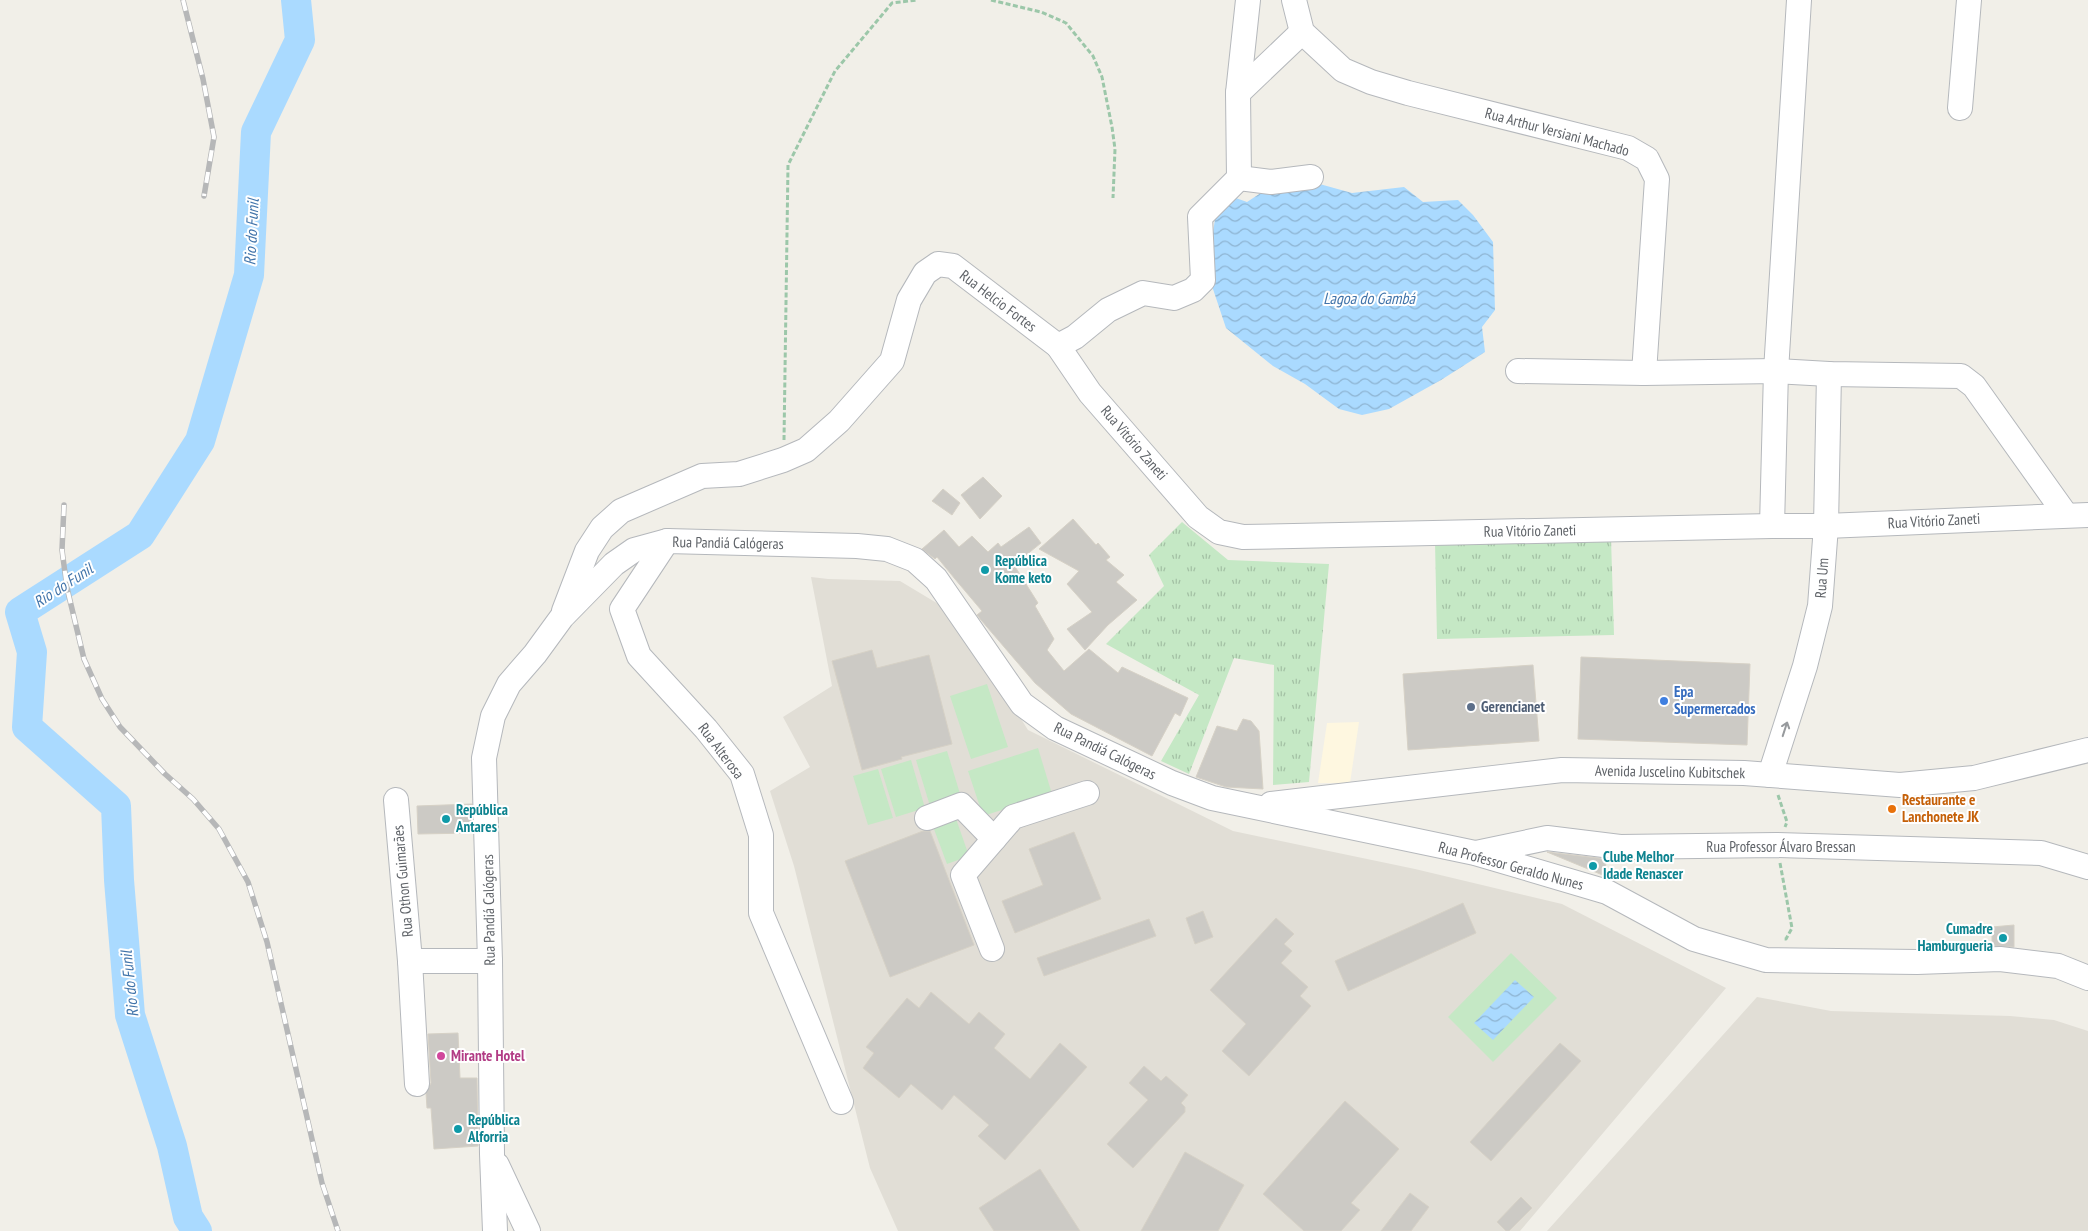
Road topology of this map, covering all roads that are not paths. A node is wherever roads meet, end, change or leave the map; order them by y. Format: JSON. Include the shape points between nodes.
{"nodes":[{"id":1,"x":1248,"y":0,"type":"edge"},
{"id":2,"x":1294,"y":0,"type":"edge"},
{"id":3,"x":1799,"y":0,"type":"edge"},
{"id":4,"x":1969,"y":0,"type":"edge"},
{"id":5,"x":1302,"y":32,"type":"junction"},
{"id":6,"x":1238,"y":93,"type":"junction"},
{"id":7,"x":1960,"y":108,"type":"dead end"},
{"id":8,"x":1311,"y":177,"type":"dead end"},
{"id":9,"x":1239,"y":178,"type":"junction"},
{"id":10,"x":1058,"y":346,"type":"junction"},
{"id":11,"x":1518,"y":371,"type":"dead end"},
{"id":12,"x":1776,"y":372,"type":"junction"},
{"id":13,"x":1644,"y":373,"type":"junction"},
{"id":14,"x":1829,"y":374,"type":"junction"},
{"id":15,"x":2077,"y":515,"type":"edge"},
{"id":16,"x":1772,"y":526,"type":"junction"},
{"id":17,"x":1826,"y":526,"type":"junction"},
{"id":18,"x":667,"y":541,"type":"junction"},
{"id":19,"x":562,"y":617,"type":"junction"},
{"id":20,"x":2088,"y":750,"type":"edge"},
{"id":21,"x":1770,"y":775,"type":"junction"},
{"id":22,"x":1087,"y":792,"type":"dead end"},
{"id":23,"x":396,"y":800,"type":"dead end"},
{"id":24,"x":1250,"y":806,"type":"junction"},
{"id":25,"x":927,"y":818,"type":"dead end"},
{"id":26,"x":994,"y":839,"type":"junction"},
{"id":27,"x":1474,"y":853,"type":"junction"},
{"id":28,"x":2088,"y":866,"type":"edge"},
{"id":29,"x":992,"y":949,"type":"dead end"},
{"id":30,"x":410,"y":961,"type":"junction"},
{"id":31,"x":490,"y":961,"type":"junction"},
{"id":32,"x":2088,"y":978,"type":"edge"},
{"id":33,"x":416,"y":1084,"type":"dead end"},
{"id":34,"x":841,"y":1102,"type":"dead end"},
{"id":35,"x":492,"y":1154,"type":"junction"},
{"id":36,"x":495,"y":1231,"type":"edge"},
{"id":37,"x":528,"y":1231,"type":"edge"}],
"edges":[{"from":1,"to":6,"type":"street"},
{"from":2,"to":5,"type":"street"},
{"from":3,"to":12,"type":"street"},
{"from":4,"to":7,"type":"street"},
{"from":5,"to":6,"type":"street"},
{"from":5,"to":13,"type":"street","name":"Rua Arthur Versiani Machado","via":[[1344,70],[1371,82],[1628,148],[1647,159],[1658,179]]},
{"from":6,"to":9,"type":"street"},
{"from":8,"to":9,"type":"street","via":[[1271,182]]},
{"from":9,"to":10,"type":"street","via":[[1200,217],[1203,280],[1193,290],[1174,298],[1143,293],[1108,310],[1075,337]]},
{"from":10,"to":16,"type":"street","name":"Rua Vitório Zaneti","via":[[1090,393],[1198,517],[1219,532],[1242,537]]},
{"from":10,"to":19,"type":"street","name":"Rua Helcio Fortes","via":[[952,266],[938,264],[926,273],[909,300],[892,361],[839,421],[806,450],[784,460],[740,474],[702,476],[621,511],[602,528],[587,551]]},
{"from":11,"to":13,"type":"street"},
{"from":12,"to":13,"type":"street"},
{"from":12,"to":14,"type":"street"},
{"from":12,"to":16,"type":"street"},
{"from":14,"to":15,"type":"street","via":[[1961,376],[1974,386]]},
{"from":14,"to":17,"type":"street","name":"Rua Um"},
{"from":15,"to":17,"type":"street","name":"Rua Vitório Zaneti"},
{"from":16,"to":17,"type":"street","name":"Rua Vitório Zaneti"},
{"from":21,"to":17,"type":"street","name":"Rua Um","one_way":true,"via":[[1805,666],[1820,606]]},
{"from":18,"to":19,"type":"street","name":"Rua Pandiá Calógeras","via":[[634,550],[614,564]]},
{"from":18,"to":24,"type":"street","name":"Rua Pandiá Calógeras","via":[[857,546],[887,549],[915,560],[936,579],[1022,704],[1055,728],[1172,783],[1212,798]]},
{"from":18,"to":34,"type":"street","name":"Rua Alterosa","via":[[622,608],[639,656],[742,774],[761,835],[761,914]]},
{"from":19,"to":31,"type":"street","name":"Rua Pandiá Calógeras","via":[[509,684],[493,716],[484,758]]},
{"from":20,"to":21,"type":"street","name":"Avenida Juscelino Kubitschek","via":[[1974,778],[1900,785]]},
{"from":21,"to":24,"type":"street","name":"Avenida Juscelino Kubitschek","via":[[1562,770]]},
{"from":22,"to":26,"type":"street","via":[[1013,817]]},
{"from":23,"to":30,"type":"street","name":"Rua Othon Guimarães"},
{"from":24,"to":27,"type":"street","name":"Rua Professor Geraldo Nunes"},
{"from":25,"to":26,"type":"street","via":[[961,806]]},
{"from":26,"to":29,"type":"street","via":[[963,875]]},
{"from":27,"to":28,"type":"street","name":"Rua Professor Álvaro Bressan","via":[[1547,838],[1620,847],[1776,844],[2040,853]]},
{"from":27,"to":32,"type":"street","name":"Rua Professor Geraldo Nunes","via":[[1607,892],[1694,939],[1766,960],[1917,962],[2000,958],[2058,966]]},
{"from":30,"to":31,"type":"street"},
{"from":30,"to":33,"type":"street","name":"Rua Othon Guimarães"},
{"from":31,"to":35,"type":"street","name":"Rua Pandiá Calógeras"},
{"from":35,"to":36,"type":"street","name":"Rua Pandiá Calógeras"},
{"from":35,"to":37,"type":"street"}]}
